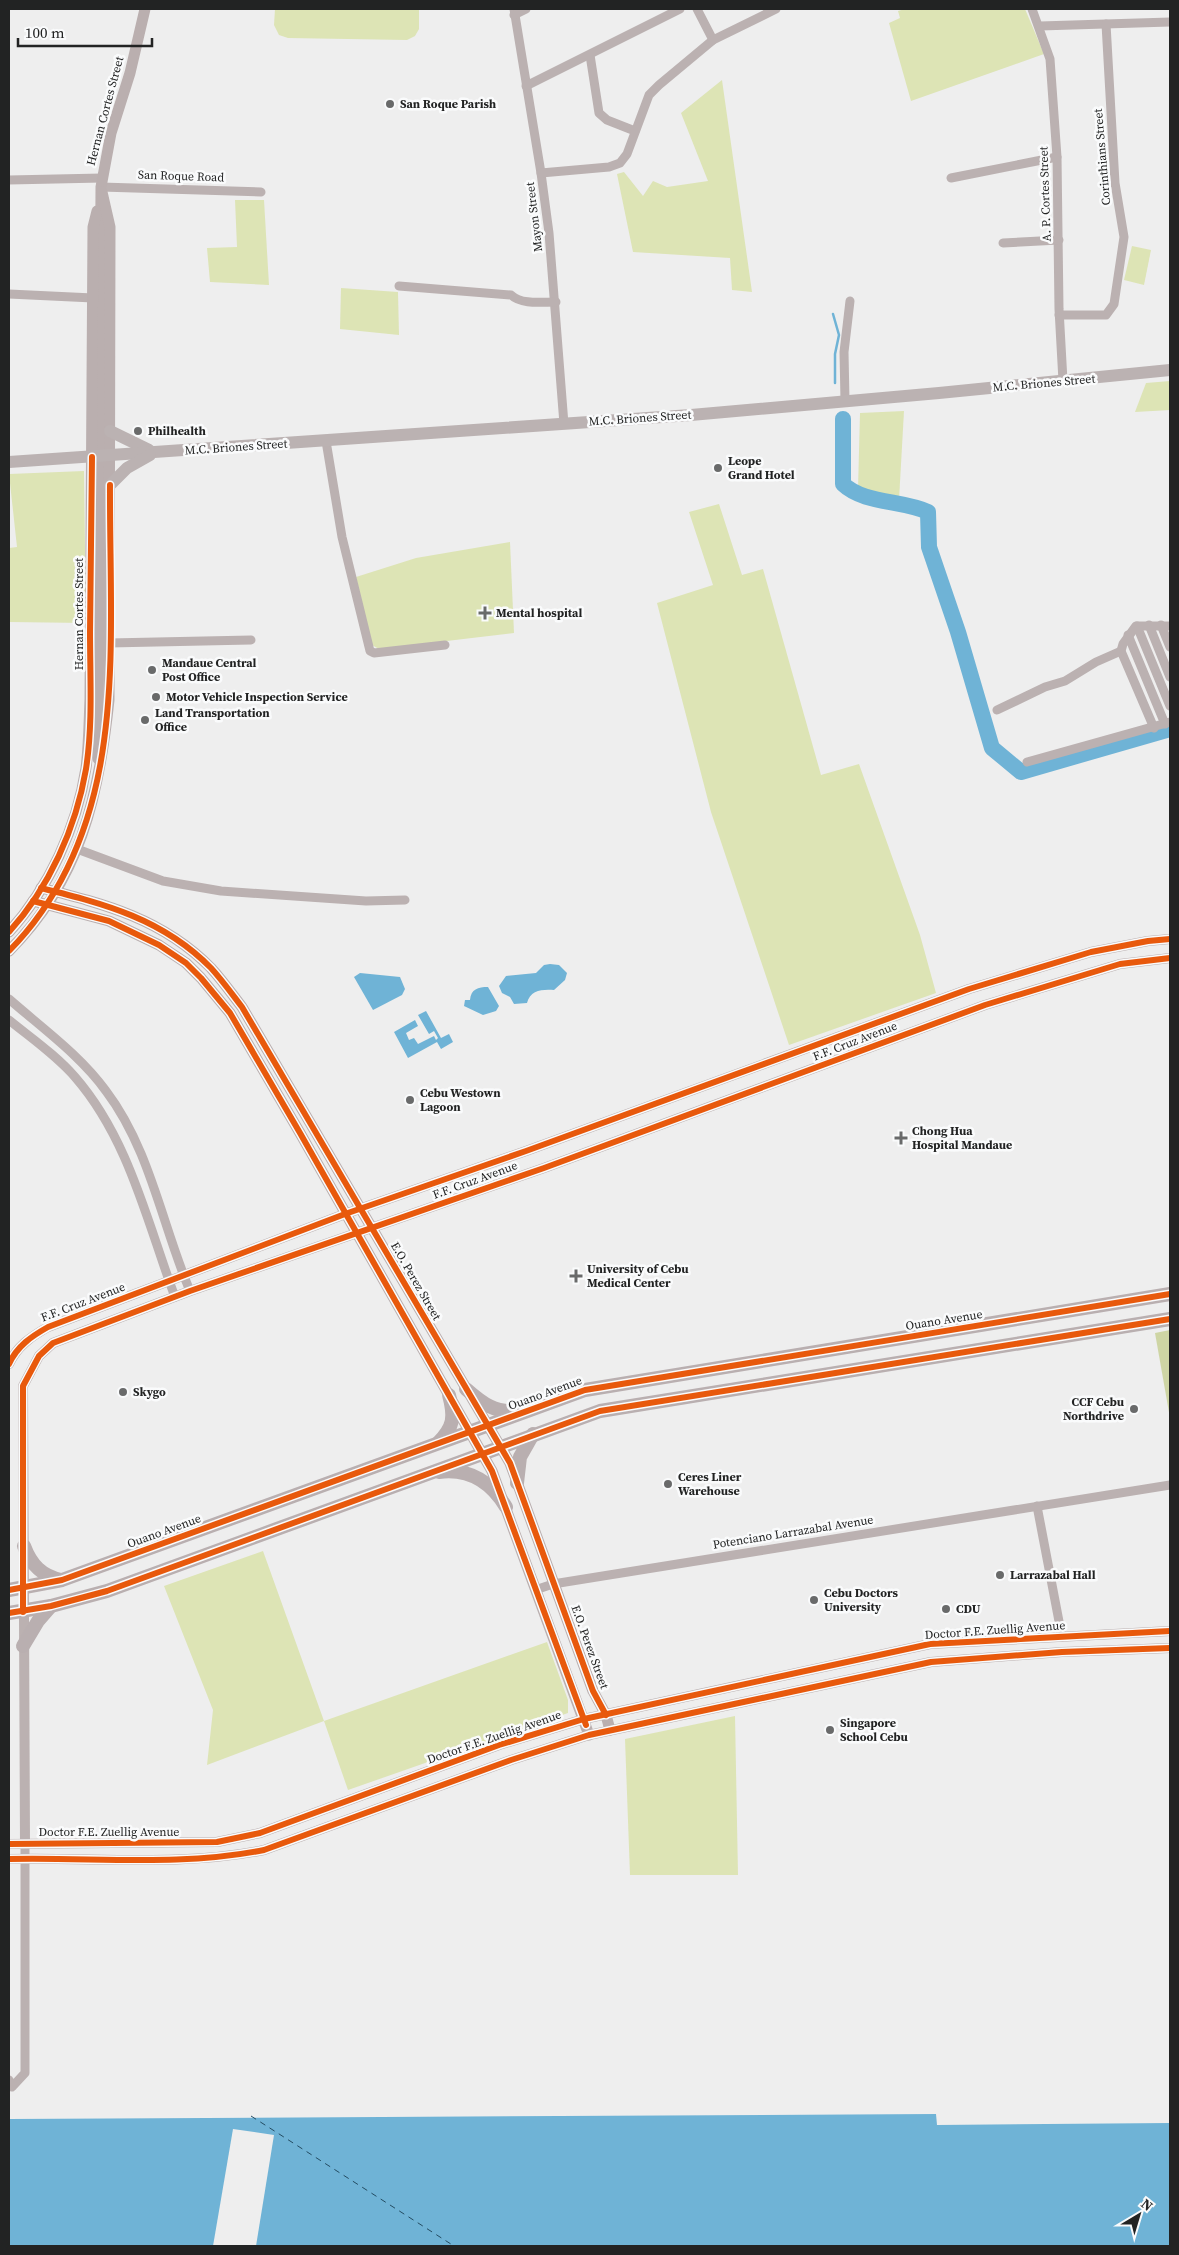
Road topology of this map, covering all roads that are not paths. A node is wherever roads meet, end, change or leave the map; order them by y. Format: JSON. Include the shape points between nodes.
{"nodes":[{"id":1,"x":145,"y":9,"type":"edge"},
{"id":2,"x":526,"y":9,"type":"edge"},
{"id":3,"x":680,"y":9,"type":"edge"},
{"id":4,"x":697,"y":9,"type":"edge"},
{"id":5,"x":776,"y":9,"type":"edge"},
{"id":6,"x":1032,"y":9,"type":"edge"},
{"id":7,"x":514,"y":12,"type":"edge"},
{"id":8,"x":1170,"y":22,"type":"edge"},
{"id":9,"x":1106,"y":24,"type":"junction"},
{"id":10,"x":1040,"y":26,"type":"junction"},
{"id":11,"x":713,"y":40,"type":"junction"},
{"id":12,"x":590,"y":55,"type":"junction"},
{"id":13,"x":526,"y":86,"type":"junction"},
{"id":14,"x":635,"y":131,"type":"junction"},
{"id":15,"x":1057,"y":158,"type":"junction"},
{"id":16,"x":541,"y":173,"type":"junction"},
{"id":17,"x":951,"y":178,"type":"dead end"},
{"id":18,"x":9,"y":180,"type":"edge"},
{"id":19,"x":102,"y":186,"type":"junction"},
{"id":20,"x":261,"y":192,"type":"dead end"},
{"id":21,"x":1059,"y":240,"type":"junction"},
{"id":22,"x":1003,"y":243,"type":"dead end"},
{"id":23,"x":399,"y":286,"type":"dead end"},
{"id":24,"x":9,"y":294,"type":"edge"},
{"id":25,"x":93,"y":298,"type":"junction"},
{"id":26,"x":850,"y":301,"type":"dead end"},
{"id":27,"x":556,"y":302,"type":"junction"},
{"id":28,"x":1059,"y":315,"type":"junction"},
{"id":29,"x":1170,"y":370,"type":"edge"},
{"id":30,"x":1063,"y":381,"type":"junction"},
{"id":31,"x":845,"y":401,"type":"junction"},
{"id":32,"x":564,"y":424,"type":"junction"},
{"id":33,"x":110,"y":431,"type":"junction"},
{"id":34,"x":326,"y":441,"type":"junction"},
{"id":35,"x":154,"y":452,"type":"junction"},
{"id":36,"x":110,"y":455,"type":"junction"},
{"id":37,"x":92,"y":457,"type":"junction"},
{"id":38,"x":9,"y":462,"type":"edge"},
{"id":39,"x":110,"y":485,"type":"junction"},
{"id":40,"x":1149,"y":625,"type":"junction"},
{"id":41,"x":1166,"y":625,"type":"edge"},
{"id":42,"x":1137,"y":626,"type":"junction"},
{"id":43,"x":1128,"y":635,"type":"junction"},
{"id":44,"x":251,"y":640,"type":"dead end"},
{"id":45,"x":109,"y":643,"type":"junction"},
{"id":46,"x":445,"y":645,"type":"dead end"},
{"id":47,"x":1170,"y":647,"type":"edge"},
{"id":48,"x":1121,"y":652,"type":"junction"},
{"id":49,"x":1170,"y":676,"type":"edge"},
{"id":50,"x":1160,"y":681,"type":"junction"},
{"id":51,"x":1149,"y":686,"type":"junction"},
{"id":52,"x":1140,"y":691,"type":"junction"},
{"id":53,"x":1170,"y":706,"type":"edge"},
{"id":54,"x":997,"y":710,"type":"dead end"},
{"id":55,"x":1168,"y":723,"type":"edge"},
{"id":56,"x":1154,"y":728,"type":"junction"},
{"id":57,"x":97,"y":742,"type":"junction"},
{"id":58,"x":1027,"y":762,"type":"dead end"},
{"id":59,"x":86,"y":770,"type":"junction"},
{"id":60,"x":100,"y":773,"type":"junction"},
{"id":61,"x":76,"y":850,"type":"junction"},
{"id":62,"x":41,"y":888,"type":"junction"},
{"id":63,"x":56,"y":891,"type":"junction"},
{"id":64,"x":405,"y":900,"type":"dead end"},
{"id":65,"x":33,"y":901,"type":"junction"},
{"id":66,"x":47,"y":904,"type":"junction"},
{"id":67,"x":9,"y":932,"type":"edge"},
{"id":68,"x":1170,"y":939,"type":"edge"},
{"id":69,"x":9,"y":951,"type":"edge"},
{"id":70,"x":1170,"y":958,"type":"edge"},
{"id":71,"x":9,"y":999,"type":"edge"},
{"id":72,"x":9,"y":1020,"type":"edge"},
{"id":73,"x":259,"y":1036,"type":"junction"},
{"id":74,"x":248,"y":1043,"type":"junction"},
{"id":75,"x":361,"y":1209,"type":"junction"},
{"id":76,"x":345,"y":1214,"type":"junction"},
{"id":77,"x":374,"y":1229,"type":"junction"},
{"id":78,"x":357,"y":1234,"type":"junction"},
{"id":79,"x":184,"y":1276,"type":"junction"},
{"id":80,"x":169,"y":1282,"type":"junction"},
{"id":81,"x":190,"y":1291,"type":"junction"},
{"id":82,"x":1170,"y":1294,"type":"edge"},
{"id":83,"x":175,"y":1298,"type":"junction"},
{"id":84,"x":1170,"y":1319,"type":"edge"},
{"id":85,"x":814,"y":1353,"type":"junction"},
{"id":86,"x":9,"y":1364,"type":"edge"},
{"id":87,"x":820,"y":1375,"type":"junction"},
{"id":88,"x":466,"y":1388,"type":"junction"},
{"id":89,"x":449,"y":1395,"type":"junction"},
{"id":90,"x":536,"y":1408,"type":"junction"},
{"id":91,"x":488,"y":1426,"type":"junction"},
{"id":92,"x":470,"y":1432,"type":"junction"},
{"id":93,"x":533,"y":1434,"type":"junction"},
{"id":94,"x":436,"y":1444,"type":"junction"},
{"id":95,"x":500,"y":1446,"type":"junction"},
{"id":96,"x":482,"y":1453,"type":"junction"},
{"id":97,"x":424,"y":1474,"type":"junction"},
{"id":98,"x":518,"y":1483,"type":"junction"},
{"id":99,"x":1170,"y":1485,"type":"edge"},
{"id":100,"x":1037,"y":1506,"type":"junction"},
{"id":101,"x":506,"y":1507,"type":"junction"},
{"id":102,"x":24,"y":1546,"type":"junction"},
{"id":103,"x":62,"y":1580,"type":"junction"},
{"id":104,"x":553,"y":1584,"type":"junction"},
{"id":105,"x":23,"y":1588,"type":"junction"},
{"id":106,"x":538,"y":1589,"type":"junction"},
{"id":107,"x":9,"y":1590,"type":"edge"},
{"id":108,"x":51,"y":1606,"type":"junction"},
{"id":109,"x":9,"y":1612,"type":"edge"},
{"id":110,"x":23,"y":1612,"type":"junction"},
{"id":111,"x":1170,"y":1631,"type":"edge"},
{"id":112,"x":1062,"y":1637,"type":"junction"},
{"id":113,"x":23,"y":1646,"type":"junction"},
{"id":114,"x":1170,"y":1648,"type":"edge"},
{"id":115,"x":606,"y":1715,"type":"junction"},
{"id":116,"x":584,"y":1719,"type":"junction"},
{"id":117,"x":610,"y":1730,"type":"junction"},
{"id":118,"x":590,"y":1735,"type":"junction"},
{"id":119,"x":9,"y":1844,"type":"edge"},
{"id":120,"x":25,"y":1844,"type":"junction"},
{"id":121,"x":25,"y":1858,"type":"junction"},
{"id":122,"x":9,"y":1859,"type":"edge"},
{"id":123,"x":9,"y":2080,"type":"edge"}],
"edges":[{"from":1,"to":19,"type":"main road","name":"Hernan Cortes Street","via":[[112,133]]},
{"from":2,"to":7,"type":"street"},
{"from":3,"to":12,"type":"street"},
{"from":4,"to":11,"type":"street"},
{"from":5,"to":11,"type":"street"},
{"from":6,"to":10,"type":"street","name":"A. P. Cortes Street"},
{"from":7,"to":13,"type":"street","name":"Mayon Street"},
{"from":8,"to":9,"type":"street"},
{"from":9,"to":10,"type":"street"},
{"from":9,"to":28,"type":"street","name":"Corinthians Street","via":[[1115,183],[1124,237],[1119,280],[1114,304],[1106,315]]},
{"from":10,"to":15,"type":"street","name":"A. P. Cortes Street","via":[[1050,60]]},
{"from":11,"to":14,"type":"street","via":[[650,95]]},
{"from":12,"to":13,"type":"street"},
{"from":12,"to":14,"type":"street","via":[[599,113],[607,120]]},
{"from":13,"to":16,"type":"street","name":"Mayon Street"},
{"from":14,"to":16,"type":"street","via":[[627,154],[620,163],[609,167]]},
{"from":15,"to":17,"type":"street"},
{"from":15,"to":21,"type":"street","name":"A. P. Cortes Street"},
{"from":16,"to":27,"type":"street","name":"Mayon Street"},
{"from":18,"to":19,"type":"street","name":"San Roque Road"},
{"from":19,"to":20,"type":"street","name":"San Roque Road"},
{"from":19,"to":25,"type":"main road","name":"Hernan Cortes Street","via":[[93,227]]},
{"from":19,"to":33,"type":"main road","name":"Hernan Cortes Street","via":[[110,227]]},
{"from":19,"to":57,"type":"main road","name":"Hernan Cortes Street","via":[[100,699]]},
{"from":21,"to":22,"type":"street"},
{"from":21,"to":28,"type":"street","name":"A. P. Cortes Street"},
{"from":23,"to":27,"type":"street","via":[[511,295],[525,302]]},
{"from":24,"to":25,"type":"street"},
{"from":25,"to":37,"type":"main road","name":"Hernan Cortes Street"},
{"from":26,"to":31,"type":"street","via":[[844,352]]},
{"from":27,"to":32,"type":"street","name":"Mayon Street"},
{"from":28,"to":30,"type":"street","name":"A. P. Cortes Street"},
{"from":29,"to":30,"type":"main road","name":"M.C. Briones Street"},
{"from":30,"to":31,"type":"main road","name":"M.C. Briones Street"},
{"from":31,"to":32,"type":"main road","name":"M.C. Briones Street"},
{"from":32,"to":34,"type":"main road","name":"M.C. Briones Street"},
{"from":33,"to":35,"type":"main road"},
{"from":33,"to":36,"type":"main road","name":"Hernan Cortes Street"},
{"from":34,"to":35,"type":"main road","name":"M.C. Briones Street"},
{"from":34,"to":46,"type":"street","via":[[342,537],[370,650],[374,653]]},
{"from":35,"to":36,"type":"main road","name":"M.C. Briones Street"},
{"from":35,"to":39,"type":"main road","via":[[127,468]]},
{"from":36,"to":37,"type":"main road","name":"M.C. Briones Street"},
{"from":36,"to":39,"type":"main road","name":"Hernan Cortes Street"},
{"from":37,"to":38,"type":"main road","name":"M.C. Briones Street"},
{"from":37,"to":59,"type":"main road","name":"Hernan Cortes Street","via":[[90,699]]},
{"from":39,"to":45,"type":"main road","name":"Hernan Cortes Street"},
{"from":40,"to":41,"type":"street"},
{"from":40,"to":42,"type":"street"},
{"from":40,"to":49,"type":"street"},
{"from":41,"to":47,"type":"street"},
{"from":42,"to":43,"type":"street"},
{"from":42,"to":50,"type":"street"},
{"from":43,"to":48,"type":"street"},
{"from":43,"to":51,"type":"street"},
{"from":44,"to":45,"type":"street"},
{"from":45,"to":60,"type":"main road","name":"Hernan Cortes Street","via":[[109,700]]},
{"from":48,"to":52,"type":"street"},
{"from":48,"to":54,"type":"street","via":[[1096,662],[1065,681]]},
{"from":49,"to":50,"type":"street"},
{"from":50,"to":51,"type":"street"},
{"from":50,"to":53,"type":"street"},
{"from":51,"to":52,"type":"street"},
{"from":51,"to":55,"type":"street"},
{"from":52,"to":56,"type":"street"},
{"from":55,"to":56,"type":"street"},
{"from":56,"to":58,"type":"street"},
{"from":57,"to":59,"type":"main road","name":"Hernan Cortes Street"},
{"from":57,"to":60,"type":"main road","name":"Hernan Cortes Street"},
{"from":59,"to":62,"type":"main road","name":"Hernan Cortes Street","via":[[68,835]]},
{"from":60,"to":61,"type":"main road","name":"Hernan Cortes Street","via":[[90,815]]},
{"from":61,"to":63,"type":"main road","name":"Hernan Cortes Street"},
{"from":61,"to":64,"type":"street","via":[[163,881],[221,891],[366,901]]},
{"from":62,"to":63,"type":"main road","name":"E.O. Perez Street"},
{"from":62,"to":65,"type":"main road","name":"Hernan Cortes Street"},
{"from":63,"to":66,"type":"main road","name":"Hernan Cortes Street"},
{"from":63,"to":73,"type":"main road","name":"E.O. Perez Street","via":[[139,917],[194,952],[242,1007]]},
{"from":65,"to":66,"type":"main road"},
{"from":65,"to":67,"type":"main road","name":"Hernan Cortes Street"},
{"from":66,"to":69,"type":"main road","name":"Hernan Cortes Street"},
{"from":66,"to":74,"type":"main road","via":[[109,921],[159,945],[186,963],[216,994]]},
{"from":68,"to":75,"type":"street","name":"F.F. Cruz Avenue","via":[[1091,952],[969,989]]},
{"from":70,"to":77,"type":"street","name":"F.F. Cruz Avenue","via":[[1120,964],[985,1005]]},
{"from":71,"to":79,"type":"street","via":[[73,1055],[116,1105],[136,1142]]},
{"from":72,"to":80,"type":"street","via":[[75,1077],[107,1121],[122,1148]]},
{"from":73,"to":74,"type":"main road"},
{"from":73,"to":75,"type":"main road","name":"E.O. Perez Street"},
{"from":74,"to":76,"type":"main road"},
{"from":75,"to":76,"type":"street","name":"F.F. Cruz Avenue"},
{"from":75,"to":77,"type":"main road","name":"E.O. Perez Street"},
{"from":76,"to":78,"type":"main road"},
{"from":76,"to":79,"type":"street","name":"F.F. Cruz Avenue"},
{"from":77,"to":78,"type":"street","name":"F.F. Cruz Avenue"},
{"from":77,"to":88,"type":"main road","name":"E.O. Perez Street"},
{"from":78,"to":81,"type":"street","name":"F.F. Cruz Avenue"},
{"from":78,"to":89,"type":"main road"},
{"from":79,"to":80,"type":"street","name":"F.F. Cruz Avenue"},
{"from":79,"to":81,"type":"street"},
{"from":80,"to":83,"type":"street"},
{"from":80,"to":86,"type":"street","name":"F.F. Cruz Avenue","via":[[48,1327],[27,1339]]},
{"from":81,"to":83,"type":"street","name":"F.F. Cruz Avenue"},
{"from":82,"to":85,"type":"highway","name":"Ouano Avenue"},
{"from":83,"to":102,"type":"street","name":"F.F. Cruz Avenue","via":[[53,1343],[30,1370],[23,1386]]},
{"from":84,"to":87,"type":"highway"},
{"from":85,"to":87,"type":"highway"},
{"from":85,"to":90,"type":"highway","name":"Ouano Avenue","via":[[585,1390]]},
{"from":87,"to":93,"type":"highway","via":[[600,1411]]},
{"from":88,"to":90,"type":"highway","via":[[485,1405],[497,1410]]},
{"from":88,"to":91,"type":"main road","name":"E.O. Perez Street"},
{"from":89,"to":92,"type":"main road"},
{"from":89,"to":94,"type":"highway","via":[[453,1423]]},
{"from":90,"to":91,"type":"highway","name":"Ouano Avenue"},
{"from":91,"to":92,"type":"highway","name":"Ouano Avenue"},
{"from":91,"to":95,"type":"main road","name":"E.O. Perez Street"},
{"from":92,"to":94,"type":"highway","name":"Ouano Avenue"},
{"from":92,"to":96,"type":"main road"},
{"from":93,"to":95,"type":"highway"},
{"from":93,"to":98,"type":"highway","via":[[520,1457]]},
{"from":94,"to":103,"type":"highway","name":"Ouano Avenue"},
{"from":95,"to":96,"type":"highway"},
{"from":95,"to":98,"type":"main road","name":"E.O. Perez Street"},
{"from":96,"to":97,"type":"highway"},
{"from":96,"to":101,"type":"main road"},
{"from":97,"to":101,"type":"highway","via":[[450,1471],[472,1475],[491,1487]]},
{"from":97,"to":108,"type":"highway","via":[[106,1592]]},
{"from":98,"to":104,"type":"main road","name":"E.O. Perez Street"},
{"from":99,"to":100,"type":"street","name":"Potenciano Larrazabal Avenue"},
{"from":100,"to":104,"type":"street","name":"Potenciano Larrazabal Avenue"},
{"from":100,"to":112,"type":"street"},
{"from":101,"to":106,"type":"main road"},
{"from":102,"to":103,"type":"highway","via":[[38,1569],[51,1578]]},
{"from":102,"to":105,"type":"street","name":"F.F. Cruz Avenue"},
{"from":103,"to":105,"type":"highway","name":"Ouano Avenue"},
{"from":104,"to":106,"type":"street","name":"Potenciano Larrazabal Avenue"},
{"from":104,"to":115,"type":"main road","name":"E.O. Perez Street","via":[[593,1691]]},
{"from":105,"to":107,"type":"highway","name":"Ouano Avenue"},
{"from":105,"to":110,"type":"street","name":"F.F. Cruz Avenue"},
{"from":106,"to":116,"type":"main road"},
{"from":108,"to":110,"type":"highway"},
{"from":108,"to":113,"type":"highway"},
{"from":109,"to":110,"type":"highway"},
{"from":110,"to":113,"type":"street","name":"F.F. Cruz Avenue"},
{"from":111,"to":112,"type":"street","name":"Doctor F.E. Zuellig Avenue"},
{"from":112,"to":115,"type":"street","name":"Doctor F.E. Zuellig Avenue","via":[[930,1644]]},
{"from":113,"to":120,"type":"street","name":"F.F. Cruz Avenue"},
{"from":114,"to":117,"type":"street","via":[[931,1662]]},
{"from":115,"to":116,"type":"street","name":"Doctor F.E. Zuellig Avenue"},
{"from":115,"to":117,"type":"main road","name":"E.O. Perez Street"},
{"from":116,"to":118,"type":"main road"},
{"from":116,"to":120,"type":"street","name":"Doctor F.E. Zuellig Avenue","via":[[499,1745],[260,1833],[232,1840],[171,1844]]},
{"from":117,"to":118,"type":"street"},
{"from":118,"to":121,"type":"street","via":[[264,1850],[211,1859]]},
{"from":119,"to":120,"type":"street","name":"Doctor F.E. Zuellig Avenue"},
{"from":120,"to":121,"type":"street","name":"F.F. Cruz Avenue"},
{"from":121,"to":122,"type":"street"},
{"from":121,"to":123,"type":"street","name":"F.F. Cruz Avenue","via":[[25,2073],[12,2087]]}]}
